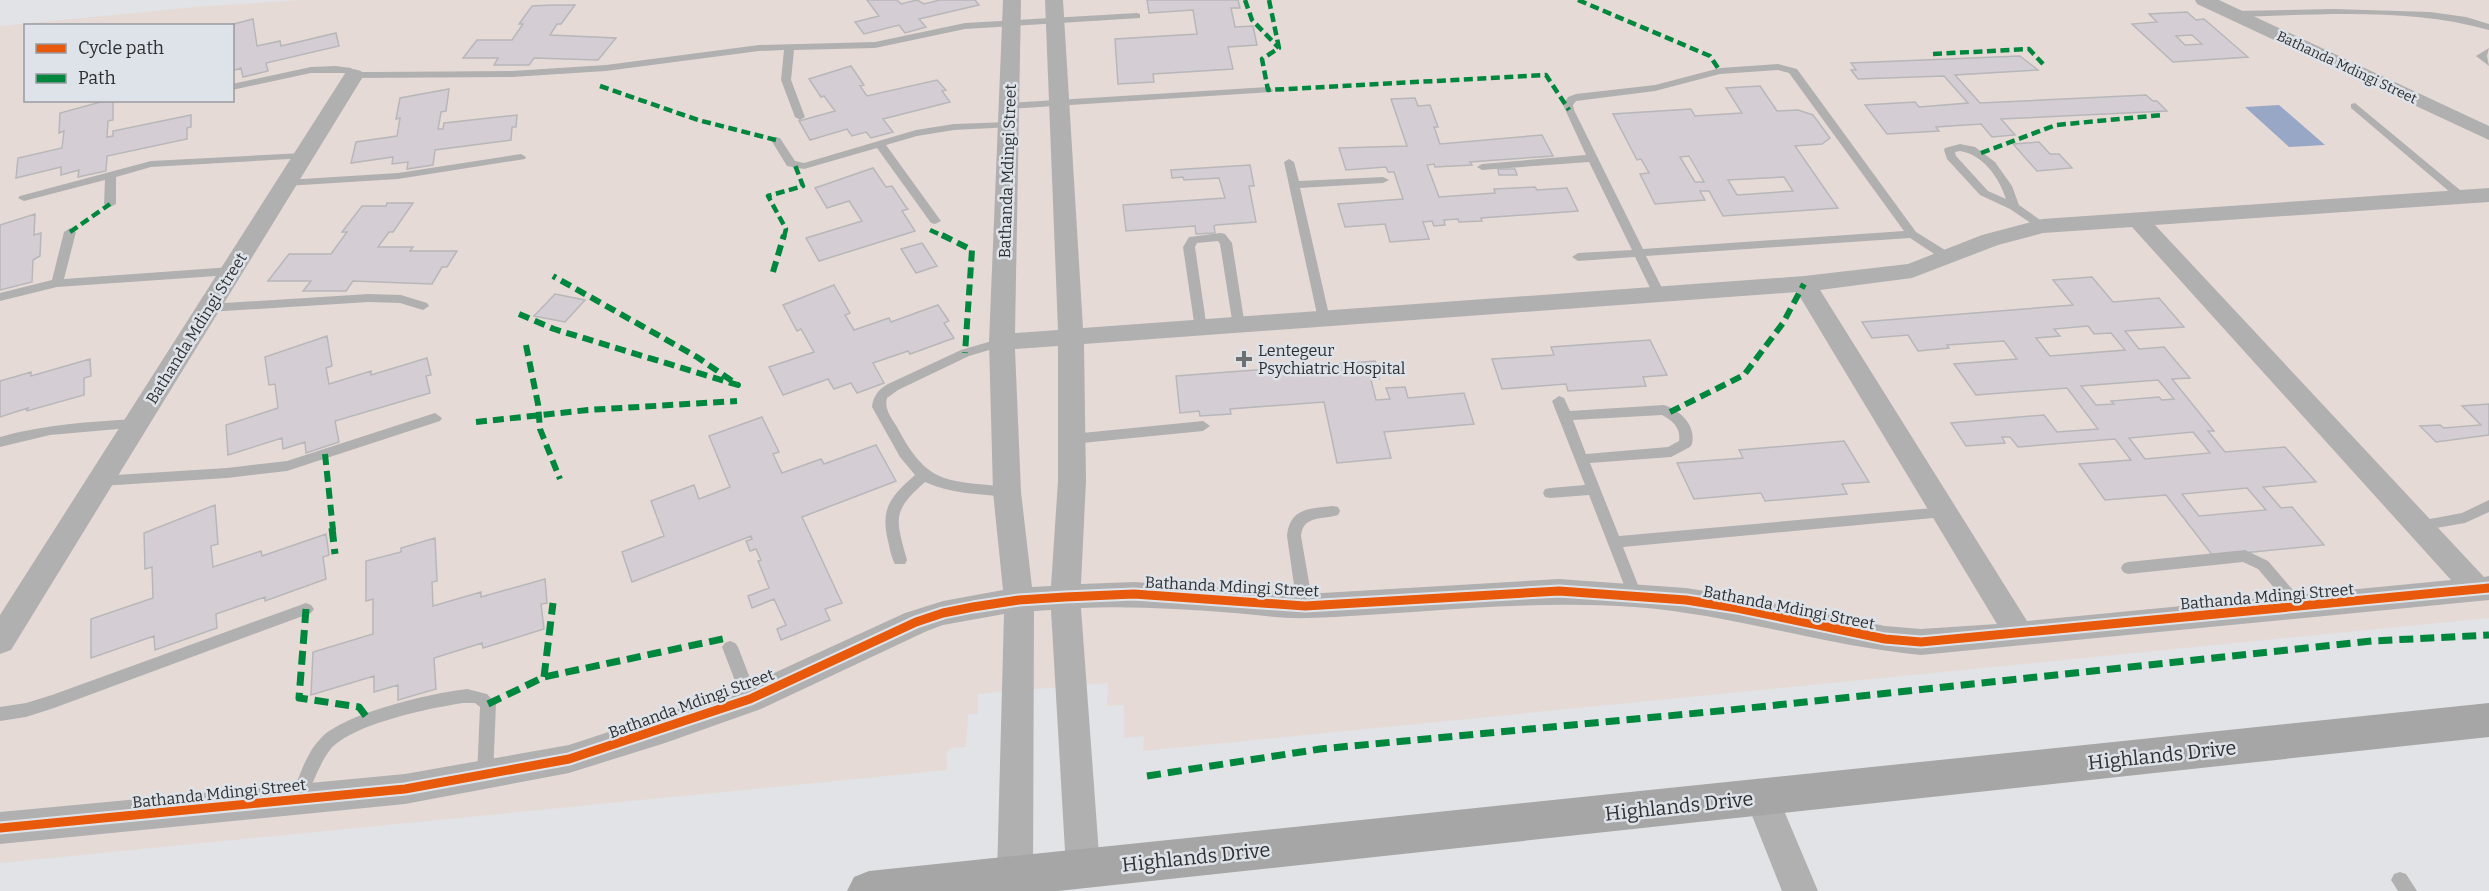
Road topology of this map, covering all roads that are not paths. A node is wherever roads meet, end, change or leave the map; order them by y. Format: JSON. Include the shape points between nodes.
{"nodes":[{"id":1,"x":2204,"y":0,"type":"edge"},
{"id":2,"x":1054,"y":10,"type":"edge"},
{"id":3,"x":1011,"y":12,"type":"edge"},
{"id":4,"x":2234,"y":14,"type":"junction"},
{"id":5,"x":1137,"y":16,"type":"dead end"},
{"id":6,"x":2489,"y":27,"type":"edge"},
{"id":7,"x":789,"y":47,"type":"junction"},
{"id":8,"x":2489,"y":51,"type":"edge"},
{"id":9,"x":2489,"y":63,"type":"edge"},
{"id":10,"x":354,"y":75,"type":"junction"},
{"id":11,"x":234,"y":87,"type":"edge"},
{"id":12,"x":1268,"y":90,"type":"dead end"},
{"id":13,"x":1058,"y":103,"type":"junction"},
{"id":14,"x":2355,"y":106,"type":"dead end"},
{"id":15,"x":1009,"y":116,"type":"junction"},
{"id":16,"x":800,"y":117,"type":"dead end"},
{"id":17,"x":2489,"y":134,"type":"edge"},
{"id":18,"x":776,"y":140,"type":"dead end"},
{"id":19,"x":880,"y":144,"type":"junction"},
{"id":20,"x":303,"y":156,"type":"junction"},
{"id":21,"x":521,"y":157,"type":"dead end"},
{"id":22,"x":1593,"y":158,"type":"junction"},
{"id":23,"x":1289,"y":162,"type":"dead end"},
{"id":24,"x":1482,"y":167,"type":"dead end"},
{"id":25,"x":111,"y":174,"type":"junction"},
{"id":26,"x":1383,"y":180,"type":"dead end"},
{"id":27,"x":286,"y":183,"type":"junction"},
{"id":28,"x":1294,"y":185,"type":"junction"},
{"id":29,"x":2489,"y":195,"type":"edge"},
{"id":30,"x":2462,"y":196,"type":"junction"},
{"id":31,"x":24,"y":198,"type":"dead end"},
{"id":32,"x":110,"y":204,"type":"dead end"},
{"id":33,"x":2014,"y":207,"type":"junction"},
{"id":34,"x":2138,"y":220,"type":"junction"},
{"id":35,"x":935,"y":221,"type":"dead end"},
{"id":36,"x":2042,"y":226,"type":"junction"},
{"id":37,"x":70,"y":232,"type":"dead end"},
{"id":38,"x":1912,"y":234,"type":"junction"},
{"id":39,"x":1639,"y":253,"type":"junction"},
{"id":40,"x":1578,"y":257,"type":"dead end"},
{"id":41,"x":1949,"y":258,"type":"junction"},
{"id":42,"x":231,"y":271,"type":"junction"},
{"id":43,"x":57,"y":283,"type":"junction"},
{"id":44,"x":1804,"y":284,"type":"junction"},
{"id":45,"x":1659,"y":294,"type":"junction"},
{"id":46,"x":0,"y":297,"type":"edge"},
{"id":47,"x":423,"y":306,"type":"dead end"},
{"id":48,"x":208,"y":308,"type":"junction"},
{"id":49,"x":1324,"y":319,"type":"junction"},
{"id":50,"x":1239,"y":326,"type":"junction"},
{"id":51,"x":1201,"y":328,"type":"junction"},
{"id":52,"x":1071,"y":338,"type":"junction"},
{"id":53,"x":1002,"y":342,"type":"junction"},
{"id":54,"x":1559,"y":401,"type":"dead end"},
{"id":55,"x":1565,"y":416,"type":"junction"},
{"id":56,"x":435,"y":418,"type":"dead end"},
{"id":57,"x":136,"y":424,"type":"junction"},
{"id":58,"x":1203,"y":426,"type":"dead end"},
{"id":59,"x":1072,"y":439,"type":"junction"},
{"id":60,"x":0,"y":442,"type":"edge"},
{"id":61,"x":0,"y":449,"type":"edge"},
{"id":62,"x":1581,"y":459,"type":"junction"},
{"id":63,"x":924,"y":475,"type":"junction"},
{"id":64,"x":100,"y":481,"type":"junction"},
{"id":65,"x":1593,"y":489,"type":"junction"},
{"id":66,"x":1007,"y":492,"type":"junction"},
{"id":67,"x":1550,"y":493,"type":"dead end"},
{"id":68,"x":2489,"y":505,"type":"edge"},
{"id":69,"x":1333,"y":511,"type":"dead end"},
{"id":70,"x":1944,"y":512,"type":"junction"},
{"id":71,"x":2419,"y":526,"type":"junction"},
{"id":72,"x":1614,"y":542,"type":"junction"},
{"id":73,"x":900,"y":560,"type":"dead end"},
{"id":74,"x":2128,"y":568,"type":"dead end"},
{"id":75,"x":2483,"y":589,"type":"edge"},
{"id":76,"x":1635,"y":595,"type":"junction"},
{"id":77,"x":1065,"y":597,"type":"junction"},
{"id":78,"x":1019,"y":600,"type":"junction"},
{"id":79,"x":1305,"y":606,"type":"junction"},
{"id":80,"x":2299,"y":607,"type":"junction"},
{"id":81,"x":306,"y":609,"type":"dead end"},
{"id":82,"x":8,"y":617,"type":"edge"},
{"id":83,"x":2018,"y":633,"type":"junction"},
{"id":84,"x":0,"y":642,"type":"edge"},
{"id":85,"x":730,"y":647,"type":"dead end"},
{"id":86,"x":750,"y":699,"type":"junction"},
{"id":87,"x":0,"y":714,"type":"edge"},
{"id":88,"x":2489,"y":720,"type":"edge"},
{"id":89,"x":484,"y":777,"type":"junction"},
{"id":90,"x":1762,"y":798,"type":"junction"},
{"id":91,"x":298,"y":800,"type":"junction"},
{"id":92,"x":0,"y":828,"type":"edge"},
{"id":93,"x":1083,"y":868,"type":"junction"},
{"id":94,"x":1016,"y":876,"type":"junction"},
{"id":95,"x":869,"y":891,"type":"edge"},
{"id":96,"x":1800,"y":891,"type":"edge"}],
"edges":[{"from":1,"to":4,"type":"street","name":"Bathanda Mdingi Street"},
{"from":2,"to":3,"type":"lane"},
{"from":2,"to":5,"type":"lane"},
{"from":2,"to":13,"type":"street"},
{"from":3,"to":7,"type":"lane","via":[[876,45]]},
{"from":3,"to":15,"type":"street","name":"Bathanda Mdingi Street"},
{"from":4,"to":6,"type":"lane","via":[[2424,14],[2450,16]]},
{"from":4,"to":17,"type":"street","name":"Bathanda Mdingi Street"},
{"from":7,"to":10,"type":"lane","via":[[606,68],[512,74]]},
{"from":7,"to":16,"type":"lane","via":[[786,80]]},
{"from":8,"to":9,"type":"lane","via":[[2481,56]]},
{"from":10,"to":11,"type":"lane","via":[[342,69],[310,70]]},
{"from":10,"to":20,"type":"street","name":"Bathanda Mdingi Street"},
{"from":12,"to":13,"type":"lane"},
{"from":13,"to":15,"type":"lane"},
{"from":13,"to":52,"type":"street"},
{"from":14,"to":30,"type":"lane"},
{"from":15,"to":19,"type":"lane"},
{"from":15,"to":53,"type":"street","name":"Bathanda Mdingi Street"},
{"from":18,"to":19,"type":"lane","via":[[788,161],[799,166]]},
{"from":19,"to":35,"type":"lane"},
{"from":20,"to":25,"type":"lane","via":[[167,163]]},
{"from":20,"to":27,"type":"street","name":"Bathanda Mdingi Street"},
{"from":21,"to":27,"type":"lane","via":[[398,176]]},
{"from":22,"to":24,"type":"lane"},
{"from":22,"to":38,"type":"lane","via":[[1569,110],[1572,99],[1672,84],[1706,73],[1785,68],[1793,71]]},
{"from":22,"to":39,"type":"lane"},
{"from":23,"to":28,"type":"lane"},
{"from":25,"to":31,"type":"lane"},
{"from":25,"to":32,"type":"lane"},
{"from":26,"to":28,"type":"lane"},
{"from":27,"to":42,"type":"street","name":"Bathanda Mdingi Street"},
{"from":28,"to":49,"type":"lane"},
{"from":29,"to":30,"type":"street"},
{"from":30,"to":34,"type":"street"},
{"from":33,"to":33,"type":"lane","via":[[1984,193],[1949,150],[1965,146],[1981,153],[2010,190]]},
{"from":33,"to":36,"type":"lane"},
{"from":34,"to":36,"type":"street"},
{"from":34,"to":71,"type":"street","name":"Bathanda Mdingi Street"},
{"from":36,"to":41,"type":"street","via":[[1990,240]]},
{"from":37,"to":43,"type":"lane"},
{"from":38,"to":39,"type":"lane"},
{"from":38,"to":41,"type":"lane"},
{"from":39,"to":40,"type":"lane"},
{"from":39,"to":45,"type":"lane"},
{"from":41,"to":44,"type":"street","via":[[1912,271]]},
{"from":42,"to":43,"type":"lane"},
{"from":42,"to":48,"type":"street","name":"Bathanda Mdingi Street"},
{"from":43,"to":46,"type":"lane"},
{"from":44,"to":45,"type":"street"},
{"from":44,"to":70,"type":"street"},
{"from":45,"to":49,"type":"street"},
{"from":47,"to":48,"type":"lane","via":[[401,299],[369,298]]},
{"from":48,"to":57,"type":"street","name":"Bathanda Mdingi Street"},
{"from":49,"to":50,"type":"street"},
{"from":50,"to":51,"type":"street"},
{"from":50,"to":51,"type":"lane","via":[[1226,243],[1221,237],[1199,238],[1189,247]]},
{"from":51,"to":52,"type":"street"},
{"from":52,"to":53,"type":"street"},
{"from":52,"to":59,"type":"street"},
{"from":53,"to":63,"type":"lane","via":[[965,353],[893,387],[879,399],[879,407],[913,464]]},
{"from":53,"to":66,"type":"street","name":"Bathanda Mdingi Street"},
{"from":54,"to":55,"type":"lane"},
{"from":55,"to":62,"type":"lane"},
{"from":55,"to":62,"type":"lane","via":[[1658,409],[1677,417],[1686,434],[1685,444],[1671,452]]},
{"from":56,"to":64,"type":"lane","via":[[287,466]]},
{"from":57,"to":60,"type":"lane","via":[[58,429]]},
{"from":57,"to":64,"type":"street","name":"Bathanda Mdingi Street"},
{"from":58,"to":59,"type":"lane"},
{"from":59,"to":77,"type":"street"},
{"from":60,"to":61,"type":"lane"},
{"from":62,"to":65,"type":"lane"},
{"from":63,"to":66,"type":"lane","via":[[944,483]]},
{"from":63,"to":73,"type":"lane","via":[[892,507],[890,520]]},
{"from":64,"to":82,"type":"street","name":"Bathanda Mdingi Street"},
{"from":65,"to":67,"type":"lane"},
{"from":65,"to":72,"type":"lane"},
{"from":66,"to":78,"type":"street","name":"Bathanda Mdingi Street"},
{"from":68,"to":71,"type":"lane","via":[[2460,520]]},
{"from":69,"to":79,"type":"lane","via":[[1305,515],[1294,525]]},
{"from":70,"to":72,"type":"lane"},
{"from":70,"to":83,"type":"street"},
{"from":71,"to":75,"type":"street","name":"Bathanda Mdingi Street"},
{"from":72,"to":76,"type":"lane"},
{"from":74,"to":80,"type":"lane","via":[[2245,556],[2264,564]]},
{"from":75,"to":80,"type":"street","name":"Bathanda Mdingi Street"},
{"from":76,"to":79,"type":"street","name":"Bathanda Mdingi Street","via":[[1520,592]]},
{"from":76,"to":83,"type":"street","name":"Bathanda Mdingi Street","via":[[1737,608],[1885,639],[1941,641]]},
{"from":77,"to":78,"type":"street","name":"Bathanda Mdingi Street"},
{"from":77,"to":79,"type":"street","name":"Bathanda Mdingi Street","via":[[1134,594]]},
{"from":77,"to":93,"type":"street"},
{"from":78,"to":86,"type":"street","name":"Bathanda Mdingi Street","via":[[943,613],[916,622]]},
{"from":78,"to":94,"type":"street","name":"Bathanda Mdingi Street"},
{"from":80,"to":83,"type":"street","name":"Bathanda Mdingi Street"},
{"from":81,"to":87,"type":"lane","via":[[54,702]]},
{"from":82,"to":84,"type":"street","name":"Bathanda Mdingi Street"},
{"from":85,"to":86,"type":"lane"},
{"from":86,"to":89,"type":"street","name":"Bathanda Mdingi Street","via":[[569,759]]},
{"from":88,"to":90,"type":"main road","name":"Highlands Drive"},
{"from":89,"to":91,"type":"street","name":"Bathanda Mdingi Street"},
{"from":89,"to":91,"type":"lane","via":[[488,704],[472,695],[459,696],[340,731],[321,750]]},
{"from":90,"to":93,"type":"main road","name":"Highlands Drive"},
{"from":90,"to":96,"type":"street"},
{"from":91,"to":92,"type":"street","name":"Bathanda Mdingi Street"},
{"from":93,"to":94,"type":"main road","name":"Highlands Drive"},
{"from":94,"to":95,"type":"main road","name":"Highlands Drive"}]}
